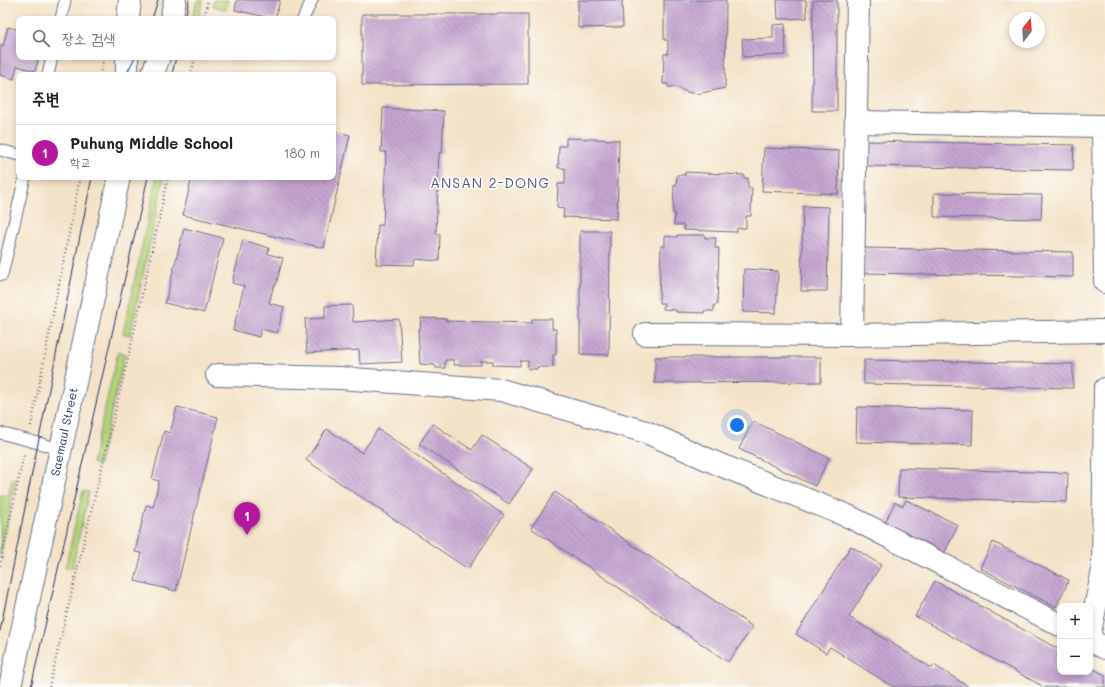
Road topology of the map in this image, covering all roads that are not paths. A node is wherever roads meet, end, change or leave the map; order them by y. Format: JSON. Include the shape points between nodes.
{"nodes":[{"id":1,"x":66,"y":0,"type":"edge"},
{"id":2,"x":130,"y":0,"type":"edge"},
{"id":3,"x":175,"y":0,"type":"edge"},
{"id":4,"x":312,"y":0,"type":"edge"},
{"id":5,"x":858,"y":0,"type":"edge"},
{"id":6,"x":62,"y":16,"type":"edge"},
{"id":7,"x":128,"y":16,"type":"edge"},
{"id":8,"x":172,"y":16,"type":"edge"},
{"id":9,"x":304,"y":16,"type":"edge"},
{"id":10,"x":51,"y":60,"type":"edge"},
{"id":11,"x":127,"y":60,"type":"edge"},
{"id":12,"x":158,"y":60,"type":"edge"},
{"id":13,"x":49,"y":72,"type":"edge"},
{"id":14,"x":127,"y":72,"type":"edge"},
{"id":15,"x":153,"y":72,"type":"edge"},
{"id":16,"x":857,"y":122,"type":"junction"},
{"id":17,"x":0,"y":150,"type":"edge"},
{"id":18,"x":16,"y":154,"type":"edge"},
{"id":19,"x":25,"y":180,"type":"edge"},
{"id":20,"x":118,"y":180,"type":"edge"},
{"id":21,"x":2,"y":275,"type":"dead end"},
{"id":22,"x":1105,"y":282,"type":"edge"},
{"id":23,"x":1105,"y":331,"type":"edge"},
{"id":24,"x":645,"y":334,"type":"dead end"},
{"id":25,"x":852,"y":335,"type":"junction"},
{"id":26,"x":217,"y":375,"type":"dead end"},
{"id":27,"x":1105,"y":389,"type":"edge"},
{"id":28,"x":0,"y":433,"type":"edge"},
{"id":29,"x":60,"y":449,"type":"junction"},
{"id":30,"x":1104,"y":570,"type":"edge"},
{"id":31,"x":1093,"y":619,"type":"edge"},
{"id":32,"x":1057,"y":622,"type":"edge"},
{"id":33,"x":1093,"y":642,"type":"edge"},
{"id":34,"x":1105,"y":648,"type":"edge"},
{"id":35,"x":10,"y":687,"type":"edge"}],
"edges":[{"from":1,"to":6,"type":"lane"},
{"from":2,"to":7,"type":"street"},
{"from":3,"to":8,"type":"street"},
{"from":4,"to":9,"type":"lane"},
{"from":5,"to":16,"type":"street"},
{"from":10,"to":13,"type":"lane"},
{"from":11,"to":14,"type":"street"},
{"from":12,"to":15,"type":"street"},
{"from":16,"to":22,"type":"street","via":[[1103,126]]},
{"from":16,"to":25,"type":"street"},
{"from":17,"to":18,"type":"lane"},
{"from":19,"to":21,"type":"lane"},
{"from":20,"to":29,"type":"street","name":"Saemaul Street"},
{"from":23,"to":25,"type":"street"},
{"from":24,"to":25,"type":"street"},
{"from":26,"to":32,"type":"street","via":[[340,378],[502,390],[646,432],[850,517]]},
{"from":27,"to":30,"type":"street"},
{"from":28,"to":29,"type":"lane"},
{"from":29,"to":35,"type":"street","name":"Saemaul Street"},
{"from":30,"to":31,"type":"street"},
{"from":33,"to":34,"type":"street"}]}
